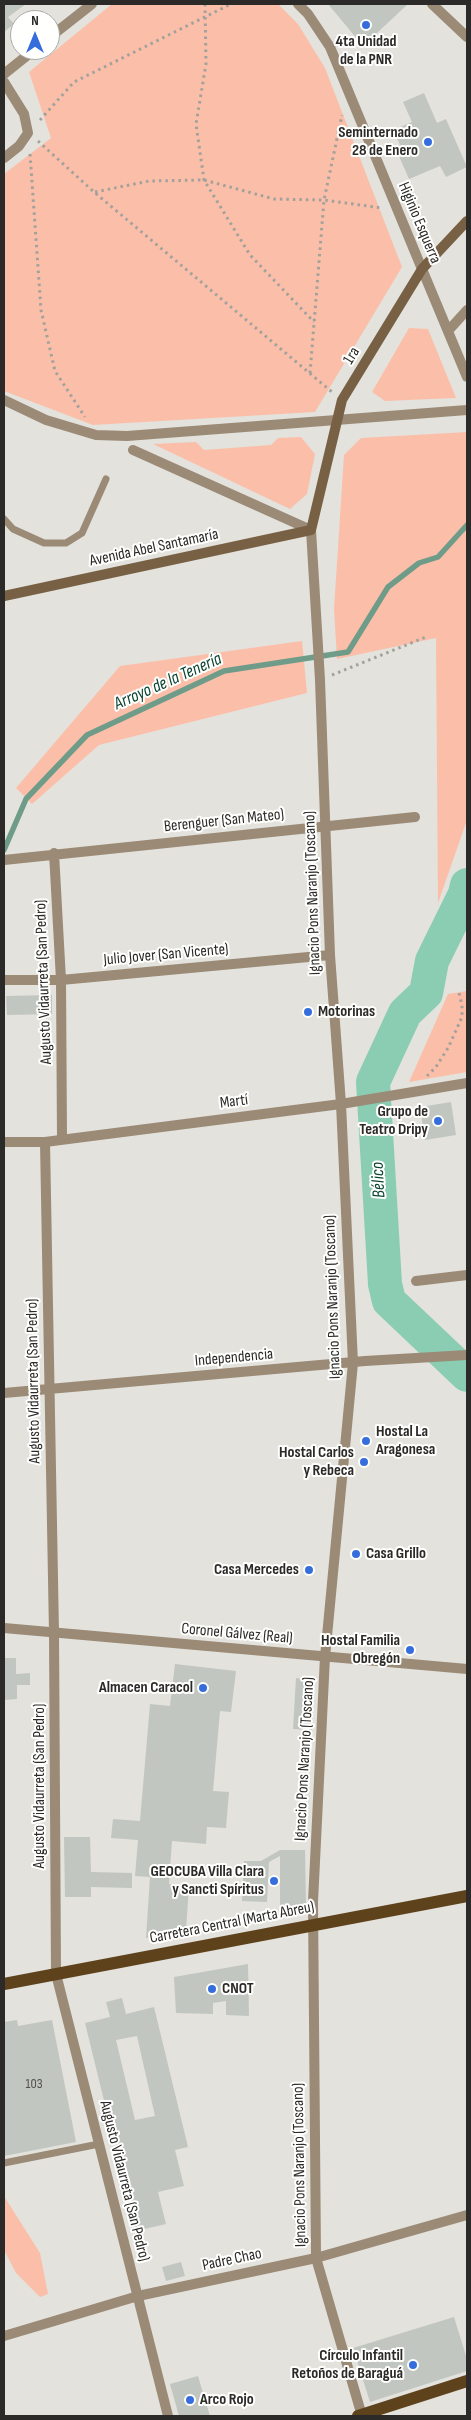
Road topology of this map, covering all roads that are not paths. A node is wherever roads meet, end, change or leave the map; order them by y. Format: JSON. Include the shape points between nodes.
{"nodes":[{"id":1,"x":92,"y":4,"type":"edge"},
{"id":2,"x":298,"y":4,"type":"edge"},
{"id":3,"x":432,"y":4,"type":"edge"},
{"id":4,"x":60,"y":29,"type":"edge"},
{"id":5,"x":467,"y":38,"type":"edge"},
{"id":6,"x":22,"y":60,"type":"edge"},
{"id":7,"x":4,"y":74,"type":"edge"},
{"id":8,"x":4,"y":82,"type":"edge"},
{"id":9,"x":4,"y":158,"type":"edge"},
{"id":10,"x":467,"y":221,"type":"edge"},
{"id":11,"x":422,"y":270,"type":"junction"},
{"id":12,"x":467,"y":310,"type":"edge"},
{"id":13,"x":448,"y":331,"type":"junction"},
{"id":14,"x":467,"y":377,"type":"edge"},
{"id":15,"x":4,"y":400,"type":"edge"},
{"id":16,"x":467,"y":410,"type":"edge"},
{"id":17,"x":337,"y":420,"type":"junction"},
{"id":18,"x":132,"y":450,"type":"dead end"},
{"id":19,"x":106,"y":479,"type":"dead end"},
{"id":20,"x":4,"y":519,"type":"edge"},
{"id":21,"x":310,"y":530,"type":"junction"},
{"id":22,"x":4,"y":596,"type":"edge"},
{"id":23,"x":415,"y":817,"type":"dead end"},
{"id":24,"x":326,"y":826,"type":"junction"},
{"id":25,"x":54,"y":854,"type":"junction"},
{"id":26,"x":4,"y":860,"type":"edge"},
{"id":27,"x":330,"y":955,"type":"junction"},
{"id":28,"x":4,"y":980,"type":"edge"},
{"id":29,"x":61,"y":980,"type":"junction"},
{"id":30,"x":467,"y":1083,"type":"edge"},
{"id":31,"x":341,"y":1104,"type":"junction"},
{"id":32,"x":62,"y":1139,"type":"junction"},
{"id":33,"x":4,"y":1142,"type":"edge"},
{"id":34,"x":45,"y":1142,"type":"junction"},
{"id":35,"x":467,"y":1275,"type":"edge"},
{"id":36,"x":416,"y":1281,"type":"dead end"},
{"id":37,"x":467,"y":1355,"type":"edge"},
{"id":38,"x":353,"y":1363,"type":"junction"},
{"id":39,"x":50,"y":1389,"type":"junction"},
{"id":40,"x":4,"y":1393,"type":"edge"},
{"id":41,"x":4,"y":1628,"type":"edge"},
{"id":42,"x":54,"y":1633,"type":"junction"},
{"id":43,"x":324,"y":1657,"type":"junction"},
{"id":44,"x":467,"y":1669,"type":"edge"},
{"id":45,"x":467,"y":1896,"type":"edge"},
{"id":46,"x":312,"y":1925,"type":"junction"},
{"id":47,"x":56,"y":1974,"type":"junction"},
{"id":48,"x":4,"y":1984,"type":"edge"},
{"id":49,"x":99,"y":2144,"type":"junction"},
{"id":50,"x":4,"y":2162,"type":"edge"},
{"id":51,"x":467,"y":2215,"type":"edge"},
{"id":52,"x":316,"y":2258,"type":"junction"},
{"id":53,"x":138,"y":2296,"type":"junction"},
{"id":54,"x":4,"y":2336,"type":"edge"},
{"id":55,"x":467,"y":2381,"type":"edge"},
{"id":56,"x":168,"y":2416,"type":"edge"},
{"id":57,"x":361,"y":2416,"type":"edge"}],
"edges":[{"from":1,"to":4,"type":"street"},
{"from":2,"to":11,"type":"street","name":"Higinio Esquerra","via":[[330,47]]},
{"from":3,"to":5,"type":"street"},
{"from":6,"to":7,"type":"street"},
{"from":8,"to":9,"type":"street","via":[[24,114],[28,133],[19,146]]},
{"from":10,"to":11,"type":"main road","name":"1ra"},
{"from":11,"to":13,"type":"street","name":"Higinio Esquerra"},
{"from":11,"to":17,"type":"main road","name":"1ra","via":[[342,400]]},
{"from":12,"to":13,"type":"street"},
{"from":13,"to":14,"type":"street","name":"Higinio Esquerra"},
{"from":15,"to":17,"type":"street","via":[[46,420],[96,435],[127,436]]},
{"from":16,"to":17,"type":"street"},
{"from":17,"to":21,"type":"main road","name":"1ra"},
{"from":18,"to":21,"type":"street"},
{"from":19,"to":20,"type":"lane","via":[[82,533],[66,543],[44,543],[13,530]]},
{"from":21,"to":22,"type":"main road","name":"Avenida Abel Santamaría"},
{"from":21,"to":24,"type":"street","name":"Ignacio Pons Naranjo (Toscano)"},
{"from":23,"to":24,"type":"street","name":"Berenguer (San Mateo)"},
{"from":24,"to":25,"type":"street","name":"Berenguer (San Mateo)"},
{"from":24,"to":27,"type":"street","name":"Ignacio Pons Naranjo (Toscano)"},
{"from":25,"to":26,"type":"street","name":"Berenguer (San Mateo)"},
{"from":25,"to":29,"type":"street","name":"Augusto Vidaurreta (San Pedro)"},
{"from":27,"to":29,"type":"street","name":"Julio Jover (San Vicente)"},
{"from":27,"to":31,"type":"street","name":"Ignacio Pons Naranjo (Toscano)"},
{"from":28,"to":29,"type":"street","name":"Julio Jover (San Vicente)"},
{"from":29,"to":32,"type":"street","name":"Augusto Vidaurreta (San Pedro)"},
{"from":30,"to":31,"type":"street","name":"Martí"},
{"from":31,"to":32,"type":"street","name":"Martí"},
{"from":31,"to":38,"type":"street","name":"Ignacio Pons Naranjo (Toscano)"},
{"from":32,"to":34,"type":"street","name":"Martí"},
{"from":33,"to":34,"type":"street","name":"Martí"},
{"from":34,"to":39,"type":"street","name":"Augusto Vidaurreta (San Pedro)"},
{"from":35,"to":36,"type":"street"},
{"from":37,"to":38,"type":"street","name":"Independencia"},
{"from":38,"to":39,"type":"street","name":"Independencia"},
{"from":38,"to":43,"type":"street","name":"Ignacio Pons Naranjo (Toscano)"},
{"from":39,"to":40,"type":"street","name":"Independencia"},
{"from":39,"to":42,"type":"street","name":"Augusto Vidaurreta (San Pedro)"},
{"from":41,"to":42,"type":"street","name":"Coronel Gálvez (Real)"},
{"from":42,"to":43,"type":"street","name":"Coronel Gálvez (Real)"},
{"from":42,"to":47,"type":"street","name":"Augusto Vidaurreta (San Pedro)"},
{"from":43,"to":44,"type":"street","name":"Coronel Gálvez (Real)"},
{"from":43,"to":46,"type":"street","name":"Ignacio Pons Naranjo (Toscano)"},
{"from":45,"to":46,"type":"main road","name":"Carretera Central (Marta Abreu)"},
{"from":46,"to":47,"type":"main road","name":"Carretera Central (Marta Abreu)"},
{"from":46,"to":52,"type":"street","name":"Ignacio Pons Naranjo (Toscano)"},
{"from":47,"to":48,"type":"main road","name":"Carretera Central (Marta Abreu)"},
{"from":47,"to":49,"type":"street","name":"Augusto Vidaurreta (San Pedro)"},
{"from":49,"to":50,"type":"lane"},
{"from":49,"to":53,"type":"street","name":"Augusto Vidaurreta (San Pedro)"},
{"from":51,"to":52,"type":"street","name":"Padre Chao"},
{"from":52,"to":53,"type":"street","name":"Padre Chao"},
{"from":52,"to":57,"type":"street","name":"Ignacio Pons Naranjo (Toscano)"},
{"from":53,"to":54,"type":"street","name":"Padre Chao"},
{"from":53,"to":56,"type":"street","name":"Augusto Vidaurreta (San Pedro)"},
{"from":55,"to":57,"type":"main road"}]}
